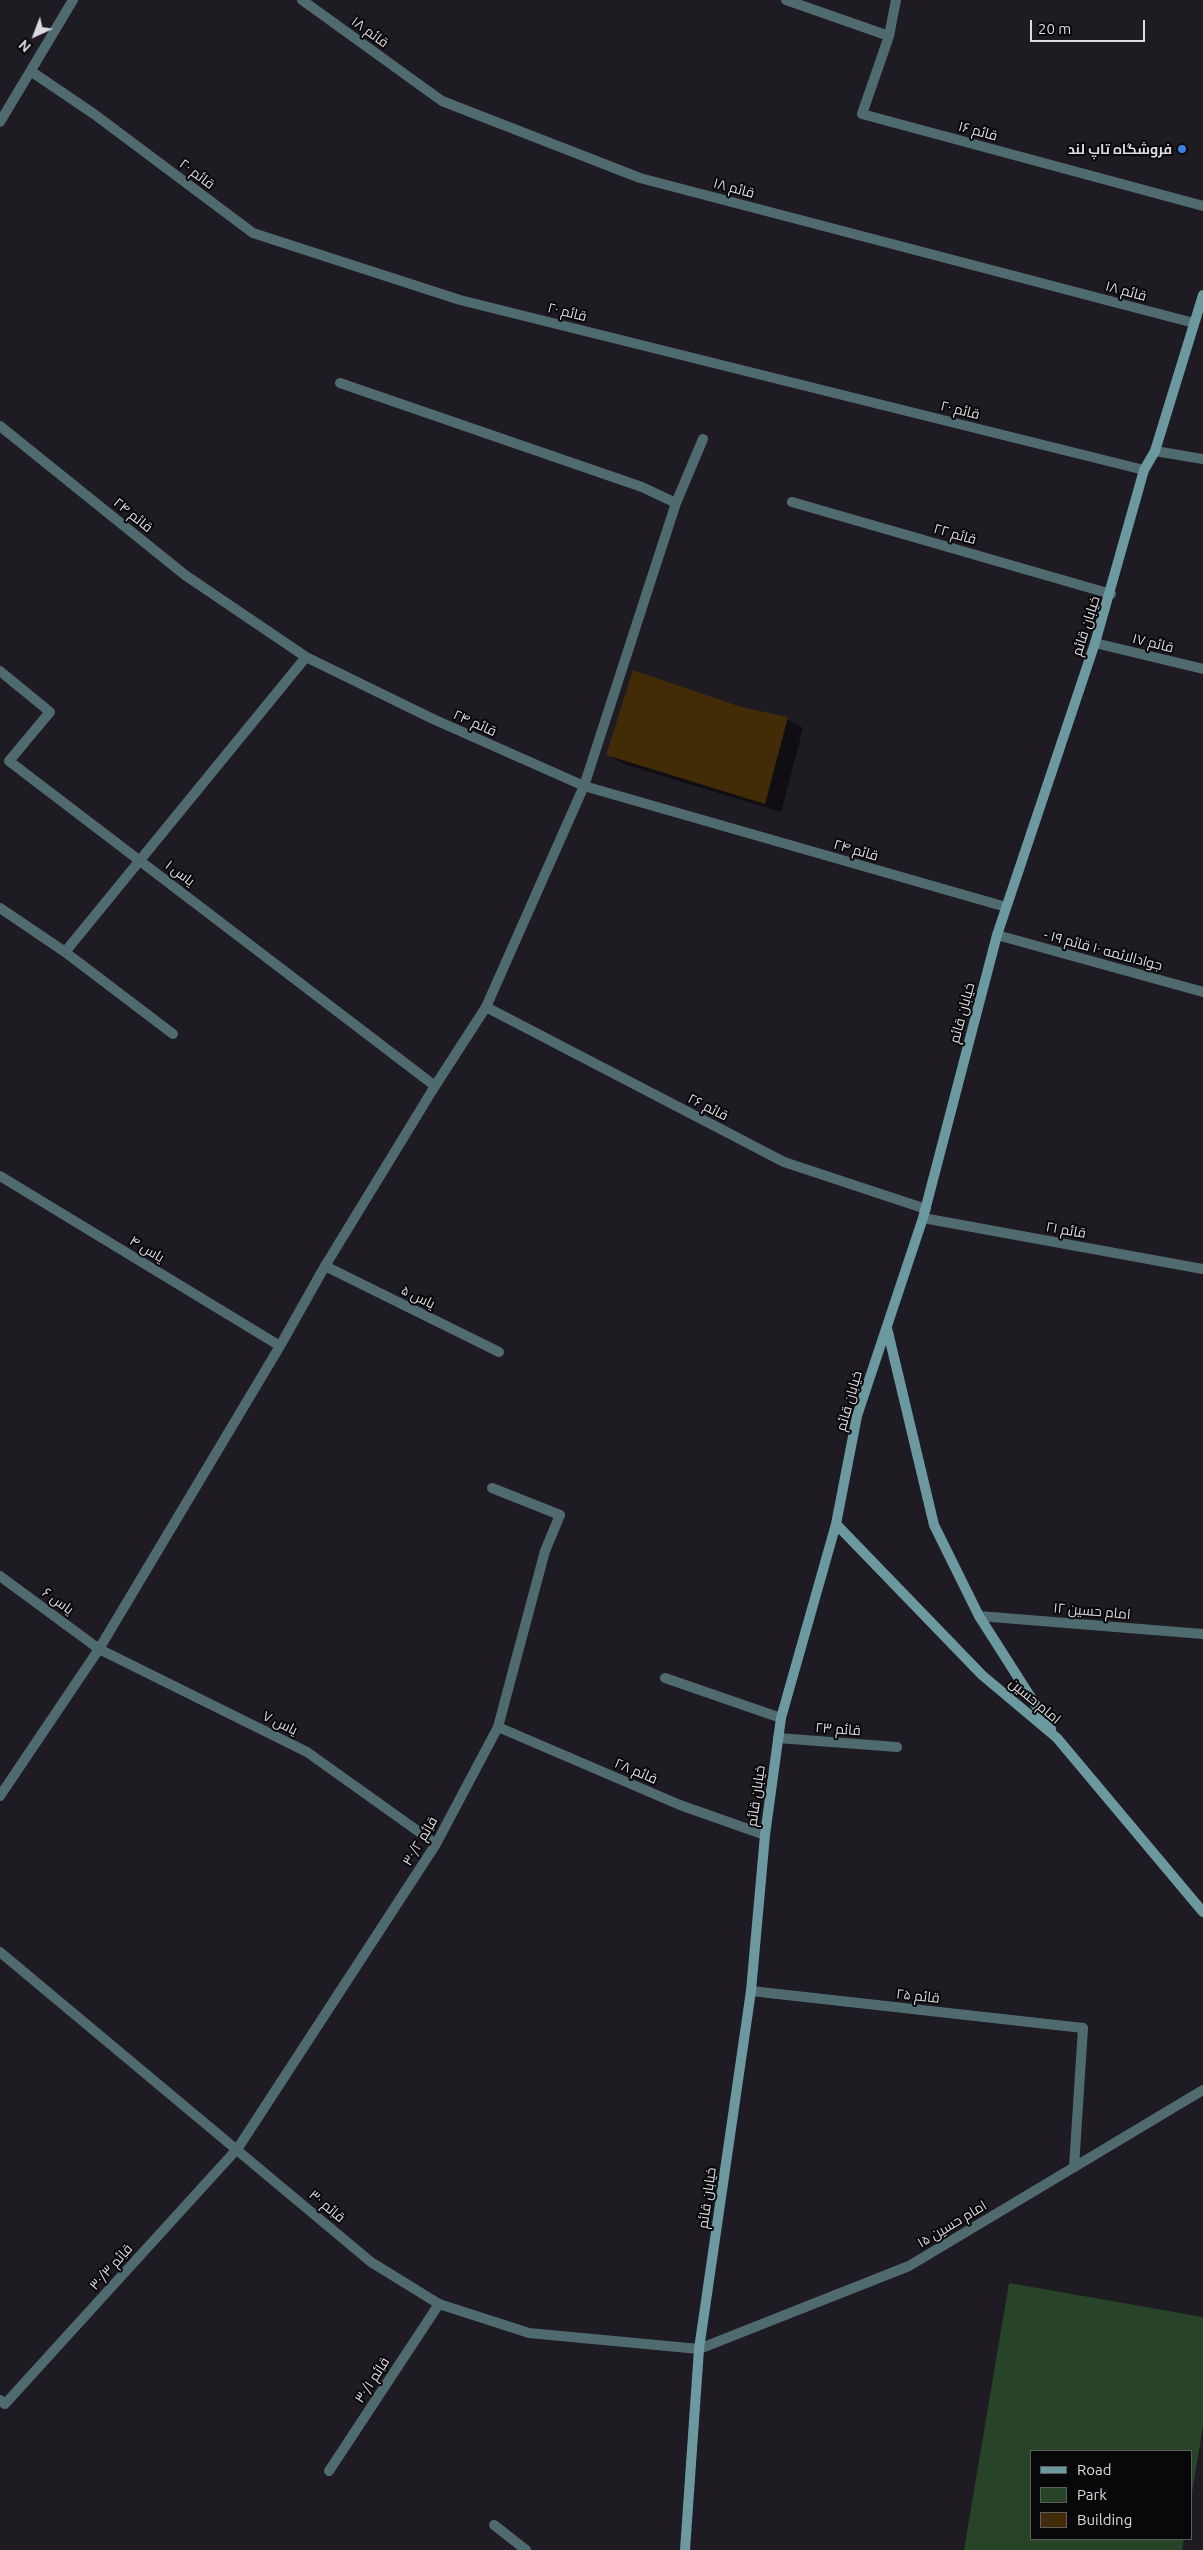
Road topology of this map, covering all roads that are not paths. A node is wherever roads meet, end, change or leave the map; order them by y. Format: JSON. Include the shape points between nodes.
{"nodes":[{"id":1,"x":73,"y":0,"type":"edge"},
{"id":2,"x":302,"y":0,"type":"edge"},
{"id":3,"x":786,"y":0,"type":"edge"},
{"id":4,"x":896,"y":0,"type":"edge"},
{"id":5,"x":889,"y":36,"type":"junction"},
{"id":6,"x":32,"y":72,"type":"junction"},
{"id":7,"x":0,"y":122,"type":"edge"},
{"id":8,"x":1203,"y":206,"type":"edge"},
{"id":9,"x":1203,"y":295,"type":"edge"},
{"id":10,"x":1194,"y":323,"type":"junction"},
{"id":11,"x":340,"y":383,"type":"dead end"},
{"id":12,"x":0,"y":426,"type":"edge"},
{"id":13,"x":703,"y":439,"type":"dead end"},
{"id":14,"x":1155,"y":451,"type":"junction"},
{"id":15,"x":1203,"y":459,"type":"edge"},
{"id":16,"x":1144,"y":470,"type":"junction"},
{"id":17,"x":792,"y":502,"type":"dead end"},
{"id":18,"x":676,"y":503,"type":"junction"},
{"id":19,"x":1111,"y":594,"type":"junction"},
{"id":20,"x":1095,"y":643,"type":"junction"},
{"id":21,"x":306,"y":657,"type":"junction"},
{"id":22,"x":1203,"y":669,"type":"edge"},
{"id":23,"x":0,"y":671,"type":"edge"},
{"id":24,"x":584,"y":786,"type":"junction"},
{"id":25,"x":142,"y":861,"type":"junction"},
{"id":26,"x":1006,"y":906,"type":"junction"},
{"id":27,"x":0,"y":908,"type":"edge"},
{"id":28,"x":997,"y":935,"type":"junction"},
{"id":29,"x":65,"y":952,"type":"junction"},
{"id":30,"x":1203,"y":992,"type":"edge"},
{"id":31,"x":486,"y":1008,"type":"junction"},
{"id":32,"x":173,"y":1034,"type":"dead end"},
{"id":33,"x":435,"y":1086,"type":"junction"},
{"id":34,"x":0,"y":1176,"type":"edge"},
{"id":35,"x":924,"y":1214,"type":"junction"},
{"id":36,"x":325,"y":1266,"type":"junction"},
{"id":37,"x":1203,"y":1270,"type":"edge"},
{"id":38,"x":887,"y":1328,"type":"junction"},
{"id":39,"x":280,"y":1346,"type":"junction"},
{"id":40,"x":498,"y":1352,"type":"dead end"},
{"id":41,"x":492,"y":1488,"type":"dead end"},
{"id":42,"x":836,"y":1524,"type":"junction"},
{"id":43,"x":0,"y":1576,"type":"edge"},
{"id":44,"x":978,"y":1616,"type":"junction"},
{"id":45,"x":1203,"y":1634,"type":"edge"},
{"id":46,"x":99,"y":1649,"type":"junction"},
{"id":47,"x":665,"y":1678,"type":"dead end"},
{"id":48,"x":781,"y":1718,"type":"junction"},
{"id":49,"x":498,"y":1727,"type":"junction"},
{"id":50,"x":778,"y":1738,"type":"junction"},
{"id":51,"x":1057,"y":1738,"type":"junction"},
{"id":52,"x":897,"y":1748,"type":"dead end"},
{"id":53,"x":0,"y":1796,"type":"edge"},
{"id":54,"x":765,"y":1835,"type":"junction"},
{"id":55,"x":436,"y":1844,"type":"junction"},
{"id":56,"x":1203,"y":1912,"type":"edge"},
{"id":57,"x":0,"y":1952,"type":"edge"},
{"id":58,"x":751,"y":1991,"type":"junction"},
{"id":59,"x":1203,"y":2090,"type":"edge"},
{"id":60,"x":238,"y":2148,"type":"junction"},
{"id":61,"x":1074,"y":2167,"type":"junction"},
{"id":62,"x":439,"y":2304,"type":"junction"},
{"id":63,"x":699,"y":2349,"type":"junction"},
{"id":64,"x":2,"y":2402,"type":"edge"},
{"id":65,"x":329,"y":2471,"type":"dead end"},
{"id":66,"x":494,"y":2525,"type":"dead end"},
{"id":67,"x":526,"y":2550,"type":"edge"},
{"id":68,"x":685,"y":2550,"type":"edge"}],
"edges":[{"from":1,"to":6,"type":"street"},
{"from":2,"to":10,"type":"street","name":"قائم ۱۸","via":[[442,101],[640,178]]},
{"from":3,"to":5,"type":"street"},
{"from":4,"to":5,"type":"street","name":"قائم ۱۶"},
{"from":5,"to":8,"type":"street","name":"قائم ۱۶","via":[[862,114]]},
{"from":6,"to":7,"type":"street"},
{"from":6,"to":16,"type":"street","name":"قائم ۲۰","via":[[94,114],[253,233],[460,300]]},
{"from":9,"to":10,"type":"street","name":"خیابان قائم"},
{"from":10,"to":14,"type":"street","name":"خیابان قائم"},
{"from":11,"to":18,"type":"street","via":[[642,487]]},
{"from":12,"to":21,"type":"street","name":"قائم ۲۴","via":[[185,575]]},
{"from":13,"to":18,"type":"street"},
{"from":14,"to":15,"type":"street"},
{"from":14,"to":16,"type":"street","name":"خیابان قائم"},
{"from":16,"to":19,"type":"street","name":"خیابان قائم"},
{"from":17,"to":19,"type":"street","name":"قائم ۲۲"},
{"from":18,"to":24,"type":"street"},
{"from":19,"to":20,"type":"street","name":"خیابان قائم"},
{"from":20,"to":22,"type":"street","name":"قائم ۱۷"},
{"from":20,"to":26,"type":"street","name":"خیابان قائم"},
{"from":21,"to":24,"type":"street","name":"قائم ۲۴","via":[[433,719]]},
{"from":21,"to":25,"type":"street"},
{"from":23,"to":25,"type":"street","name":"یاس ۱","via":[[50,712],[9,761]]},
{"from":24,"to":26,"type":"street","name":"قائم ۲۴"},
{"from":24,"to":31,"type":"street"},
{"from":25,"to":29,"type":"street"},
{"from":25,"to":33,"type":"street","name":"یاس ۱"},
{"from":26,"to":28,"type":"street","name":"خیابان قائم"},
{"from":27,"to":29,"type":"street"},
{"from":28,"to":30,"type":"street","name":"- جوادالائمه ۱۰ قائم ۱۹"},
{"from":28,"to":35,"type":"street","name":"خیابان قائم"},
{"from":29,"to":32,"type":"street"},
{"from":31,"to":33,"type":"street"},
{"from":31,"to":35,"type":"street","name":"قائم ۲۶","via":[[784,1162]]},
{"from":33,"to":36,"type":"street"},
{"from":34,"to":39,"type":"street","name":"یاس ۴"},
{"from":35,"to":37,"type":"street","name":"قائم ۲۱"},
{"from":35,"to":38,"type":"street","name":"خیابان قائم"},
{"from":36,"to":39,"type":"street"},
{"from":36,"to":40,"type":"street","name":"یاس ۵"},
{"from":38,"to":42,"type":"street","name":"خیابان قائم","via":[[857,1416]]},
{"from":38,"to":44,"type":"street","via":[[934,1525]]},
{"from":39,"to":46,"type":"street"},
{"from":41,"to":49,"type":"street","name":"قاِئم ۳۰/۲","via":[[560,1515],[545,1551]]},
{"from":42,"to":48,"type":"street","name":"خیابان قائم"},
{"from":42,"to":51,"type":"street","name":"امام حسین","via":[[982,1675]]},
{"from":43,"to":46,"type":"street","name":"یاس ۶"},
{"from":44,"to":45,"type":"street","name":"امام حسین ۱۲"},
{"from":44,"to":51,"type":"street"},
{"from":46,"to":53,"type":"street"},
{"from":46,"to":55,"type":"street","name":"یاس ۷","via":[[307,1752]]},
{"from":47,"to":48,"type":"street"},
{"from":48,"to":50,"type":"street","name":"خیابان قائم"},
{"from":49,"to":54,"type":"street","name":"قائم ۲۸","via":[[680,1805]]},
{"from":49,"to":55,"type":"street","name":"قاِئم ۳۰/۲"},
{"from":50,"to":52,"type":"street","name":"قائم ۲۳"},
{"from":50,"to":54,"type":"street","name":"خیابان قائم"},
{"from":51,"to":56,"type":"street","name":"امام حسین"},
{"from":54,"to":58,"type":"street","name":"خیابان قائم"},
{"from":55,"to":60,"type":"street","name":"قاِئم ۳۰/۲"},
{"from":57,"to":60,"type":"street","name":"قاِئم ۳۰"},
{"from":58,"to":61,"type":"street","name":"قائم ۲۵","via":[[1083,2028]]},
{"from":58,"to":63,"type":"street","name":"خیابان قائم"},
{"from":59,"to":61,"type":"street","name":"امام حسین ۱۵"},
{"from":60,"to":62,"type":"street","name":"قاِئم ۳۰","via":[[371,2262]]},
{"from":60,"to":64,"type":"street","name":"قاِئم ۳۰/۳"},
{"from":61,"to":63,"type":"street","name":"امام حسین ۱۵","via":[[909,2266]]},
{"from":62,"to":63,"type":"street","name":"قاِئم ۳۰","via":[[529,2333]]},
{"from":62,"to":65,"type":"street","name":"قاِئم ۳۰/۱"},
{"from":63,"to":68,"type":"street","name":"خیابان قائم"},
{"from":66,"to":67,"type":"street"}]}
